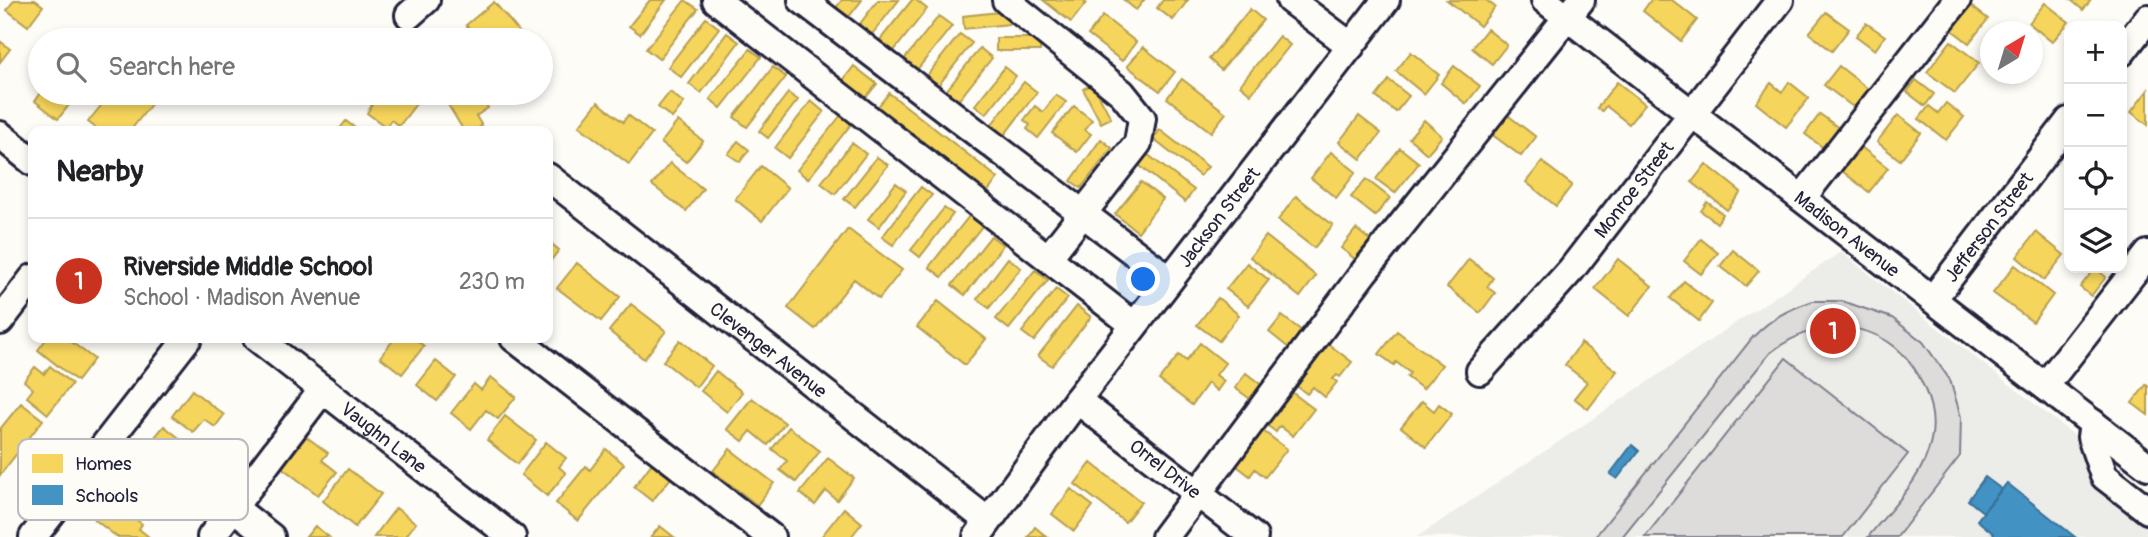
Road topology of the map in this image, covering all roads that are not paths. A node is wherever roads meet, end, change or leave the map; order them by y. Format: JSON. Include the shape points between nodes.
{"nodes":[{"id":1,"x":716,"y":0,"type":"edge"},
{"id":2,"x":802,"y":0,"type":"edge"},
{"id":3,"x":1006,"y":0,"type":"edge"},
{"id":4,"x":1290,"y":0,"type":"edge"},
{"id":5,"x":1386,"y":0,"type":"edge"},
{"id":6,"x":1545,"y":0,"type":"edge"},
{"id":7,"x":1780,"y":0,"type":"edge"},
{"id":8,"x":1957,"y":0,"type":"edge"},
{"id":9,"x":1574,"y":9,"type":"edge"},
{"id":10,"x":2148,"y":18,"type":"edge"},
{"id":11,"x":2127,"y":45,"type":"edge"},
{"id":12,"x":1351,"y":46,"type":"junction"},
{"id":13,"x":1693,"y":115,"type":"junction"},
{"id":14,"x":2064,"y":128,"type":"edge"},
{"id":15,"x":0,"y":135,"type":"edge"},
{"id":16,"x":28,"y":158,"type":"edge"},
{"id":17,"x":553,"y":181,"type":"edge"},
{"id":18,"x":1801,"y":198,"type":"junction"},
{"id":19,"x":1083,"y":213,"type":"junction"},
{"id":20,"x":2148,"y":254,"type":"edge"},
{"id":21,"x":1048,"y":258,"type":"junction"},
{"id":22,"x":1169,"y":279,"type":"junction"},
{"id":23,"x":28,"y":285,"type":"edge"},
{"id":24,"x":1933,"y":299,"type":"junction"},
{"id":25,"x":0,"y":321,"type":"edge"},
{"id":26,"x":1134,"y":325,"type":"junction"},
{"id":27,"x":184,"y":343,"type":"edge"},
{"id":28,"x":263,"y":343,"type":"edge"},
{"id":29,"x":520,"y":343,"type":"edge"},
{"id":30,"x":1480,"y":371,"type":"dead end"},
{"id":31,"x":2045,"y":386,"type":"junction"},
{"id":32,"x":323,"y":389,"type":"junction"},
{"id":33,"x":1077,"y":400,"type":"junction"},
{"id":34,"x":2093,"y":423,"type":"junction"},
{"id":35,"x":109,"y":439,"type":"edge"},
{"id":36,"x":2148,"y":466,"type":"edge"},
{"id":37,"x":248,"y":489,"type":"edge"},
{"id":38,"x":1198,"y":494,"type":"junction"},
{"id":39,"x":2148,"y":510,"type":"edge"},
{"id":40,"x":248,"y":519,"type":"edge"},
{"id":41,"x":46,"y":520,"type":"edge"},
{"id":42,"x":224,"y":520,"type":"edge"},
{"id":43,"x":982,"y":529,"type":"edge"},
{"id":44,"x":33,"y":537,"type":"edge"},
{"id":45,"x":211,"y":537,"type":"edge"},
{"id":46,"x":271,"y":537,"type":"edge"},
{"id":47,"x":512,"y":537,"type":"edge"},
{"id":48,"x":771,"y":537,"type":"edge"},
{"id":49,"x":1165,"y":537,"type":"edge"},
{"id":50,"x":1254,"y":537,"type":"edge"}],
"edges":[{"from":1,"to":21,"type":"street"},
{"from":2,"to":19,"type":"street"},
{"from":3,"to":19,"type":"street","via":[[1122,93],[1142,118],[1138,143]]},
{"from":4,"to":12,"type":"street"},
{"from":5,"to":12,"type":"street","name":"Jackson Street"},
{"from":6,"to":9,"type":"street","name":"Madison Avenue"},
{"from":7,"to":13,"type":"street","name":"Monroe Street"},
{"from":8,"to":18,"type":"street"},
{"from":9,"to":13,"type":"street","name":"Madison Avenue"},
{"from":9,"to":38,"type":"street","via":[[1364,272]]},
{"from":10,"to":11,"type":"street"},
{"from":12,"to":22,"type":"street","name":"Jackson Street"},
{"from":13,"to":18,"type":"street","name":"Madison Avenue"},
{"from":13,"to":30,"type":"street","name":"Monroe Street","via":[[1571,270]]},
{"from":14,"to":24,"type":"street","name":"Jefferson Street"},
{"from":15,"to":16,"type":"street"},
{"from":17,"to":43,"type":"street","name":"Clevenger Avenue"},
{"from":18,"to":24,"type":"street","name":"Madison Avenue"},
{"from":19,"to":21,"type":"street"},
{"from":19,"to":22,"type":"street"},
{"from":20,"to":31,"type":"street"},
{"from":21,"to":26,"type":"street"},
{"from":22,"to":26,"type":"street","name":"Jackson Street"},
{"from":23,"to":25,"type":"street"},
{"from":24,"to":31,"type":"street","name":"Madison Avenue"},
{"from":26,"to":33,"type":"street","name":"Jackson Street"},
{"from":27,"to":35,"type":"street"},
{"from":28,"to":32,"type":"street","name":"Vaughn Lane"},
{"from":29,"to":48,"type":"street"},
{"from":31,"to":34,"type":"street","name":"Madison Avenue"},
{"from":32,"to":37,"type":"street"},
{"from":32,"to":47,"type":"street","name":"Vaughn Lane"},
{"from":33,"to":38,"type":"street","name":"Orrel Drive"},
{"from":33,"to":43,"type":"street","name":"Jackson Street"},
{"from":34,"to":36,"type":"street","name":"Madison Avenue"},
{"from":34,"to":39,"type":"street","via":[[2091,437],[2104,476]]},
{"from":38,"to":49,"type":"street"},
{"from":38,"to":50,"type":"street","name":"Orrel Drive"},
{"from":40,"to":46,"type":"street"},
{"from":41,"to":44,"type":"street"},
{"from":42,"to":45,"type":"street"}]}
